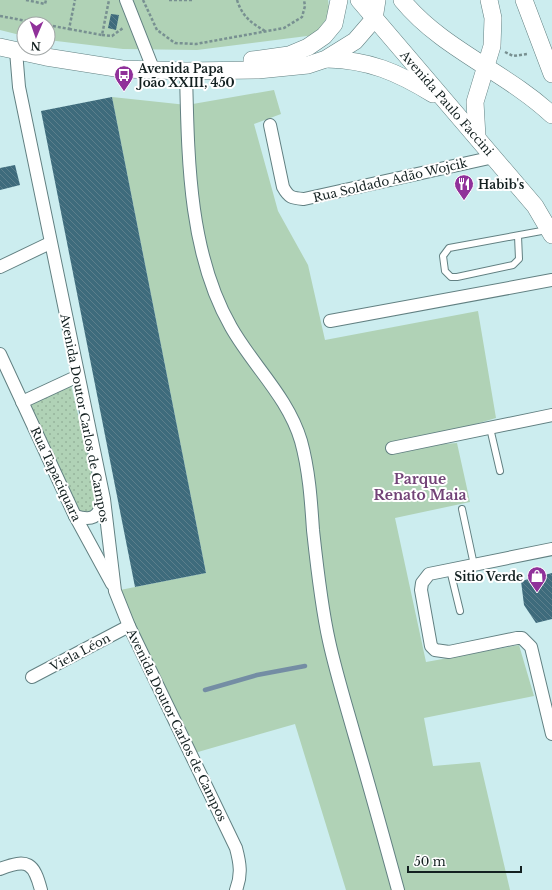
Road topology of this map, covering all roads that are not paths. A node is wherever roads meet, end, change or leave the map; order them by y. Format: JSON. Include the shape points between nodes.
{"nodes":[{"id":1,"x":126,"y":0,"type":"edge"},
{"id":2,"x":339,"y":0,"type":"edge"},
{"id":3,"x":359,"y":0,"type":"edge"},
{"id":4,"x":378,"y":0,"type":"edge"},
{"id":5,"x":402,"y":0,"type":"edge"},
{"id":6,"x":489,"y":0,"type":"edge"},
{"id":7,"x":524,"y":0,"type":"edge"},
{"id":8,"x":374,"y":18,"type":"junction"},
{"id":9,"x":15,"y":54,"type":"edge"},
{"id":10,"x":326,"y":59,"type":"junction"},
{"id":11,"x":486,"y":67,"type":"junction"},
{"id":12,"x":154,"y":71,"type":"junction"},
{"id":13,"x":194,"y":71,"type":"junction"},
{"id":14,"x":552,"y":74,"type":"edge"},
{"id":15,"x":445,"y":101,"type":"junction"},
{"id":16,"x":552,"y":115,"type":"edge"},
{"id":17,"x":270,"y":125,"type":"dead end"},
{"id":18,"x":477,"y":137,"type":"junction"},
{"id":19,"x":494,"y":157,"type":"junction"},
{"id":20,"x":551,"y":228,"type":"edge"},
{"id":21,"x":518,"y":236,"type":"junction"},
{"id":22,"x":50,"y":243,"type":"junction"},
{"id":23,"x":0,"y":267,"type":"edge"},
{"id":24,"x":552,"y":280,"type":"edge"},
{"id":25,"x":330,"y":321,"type":"dead end"},
{"id":26,"x":0,"y":354,"type":"edge"},
{"id":27,"x":78,"y":376,"type":"junction"},
{"id":28,"x":22,"y":402,"type":"junction"},
{"id":29,"x":552,"y":415,"type":"edge"},
{"id":30,"x":490,"y":428,"type":"junction"},
{"id":31,"x":392,"y":448,"type":"dead end"},
{"id":32,"x":500,"y":471,"type":"dead end"},
{"id":33,"x":104,"y":500,"type":"junction"},
{"id":34,"x":462,"y":510,"type":"dead end"},
{"id":35,"x":75,"y":516,"type":"junction"},
{"id":36,"x":552,"y":549,"type":"edge"},
{"id":37,"x":474,"y":565,"type":"junction"},
{"id":38,"x":450,"y":570,"type":"junction"},
{"id":39,"x":115,"y":591,"type":"junction"},
{"id":40,"x":460,"y":611,"type":"dead end"},
{"id":41,"x":129,"y":626,"type":"junction"},
{"id":42,"x":32,"y":677,"type":"dead end"},
{"id":43,"x":552,"y":734,"type":"edge"},
{"id":44,"x":0,"y":869,"type":"edge"},
{"id":45,"x":41,"y":890,"type":"edge"},
{"id":46,"x":236,"y":890,"type":"edge"},
{"id":47,"x":398,"y":890,"type":"edge"}],
"edges":[{"from":1,"to":12,"type":"street"},
{"from":2,"to":13,"type":"main road","via":[[334,24],[324,36],[308,47],[289,54]]},
{"from":3,"to":8,"type":"main road","name":"Avenida Paulo Faccini"},
{"from":4,"to":8,"type":"main road"},
{"from":5,"to":11,"type":"main road","via":[[433,30]]},
{"from":6,"to":11,"type":"main road","via":[[494,18],[492,46]]},
{"from":7,"to":14,"type":"main road","via":[[538,46]]},
{"from":8,"to":10,"type":"main road","via":[[355,41]]},
{"from":8,"to":15,"type":"main road","name":"Avenida Paulo Faccini"},
{"from":9,"to":12,"type":"main road"},
{"from":9,"to":22,"type":"street","name":"Avenida Doutor Carlos de Campos","via":[[19,87]]},
{"from":10,"to":13,"type":"main road","via":[[308,65],[258,70]]},
{"from":10,"to":15,"type":"main road","via":[[349,59],[369,63],[391,71]]},
{"from":11,"to":16,"type":"main road","via":[[513,84]]},
{"from":11,"to":18,"type":"main road","via":[[475,102]]},
{"from":12,"to":13,"type":"main road"},
{"from":13,"to":47,"type":"street","via":[[191,173],[197,224],[207,266],[218,301],[232,328],[278,394],[300,439],[306,463],[329,642]]},
{"from":15,"to":18,"type":"main road","name":"Avenida Paulo Faccini"},
{"from":17,"to":19,"type":"street","name":"Rua Soldado Adão Wojcik","via":[[283,187],[288,196],[294,198],[304,199]]},
{"from":18,"to":19,"type":"main road","name":"Avenida Paulo Faccini"},
{"from":19,"to":20,"type":"main road","name":"Avenida Paulo Faccini"},
{"from":20,"to":21,"type":"lane"},
{"from":21,"to":21,"type":"lane","via":[[449,248],[443,256],[445,271],[451,277],[457,277],[513,265],[519,259]]},
{"from":22,"to":23,"type":"street"},
{"from":22,"to":27,"type":"street","name":"Avenida Doutor Carlos de Campos"},
{"from":24,"to":25,"type":"street"},
{"from":26,"to":28,"type":"street","name":"Rua Tapaciquara"},
{"from":27,"to":28,"type":"street"},
{"from":27,"to":33,"type":"street","name":"Avenida Doutor Carlos de Campos"},
{"from":28,"to":35,"type":"street","name":"Rua Tapaciquara"},
{"from":29,"to":30,"type":"street"},
{"from":30,"to":31,"type":"street"},
{"from":30,"to":32,"type":"lane"},
{"from":33,"to":35,"type":"street","via":[[100,511],[93,517]]},
{"from":33,"to":39,"type":"street","name":"Avenida Doutor Carlos de Campos"},
{"from":34,"to":37,"type":"lane"},
{"from":35,"to":39,"type":"street","name":"Rua Tapaciquara"},
{"from":36,"to":37,"type":"street"},
{"from":37,"to":38,"type":"street"},
{"from":38,"to":40,"type":"lane"},
{"from":38,"to":43,"type":"street","via":[[429,574],[422,582],[432,646],[436,650],[449,652],[522,638],[531,647]]},
{"from":39,"to":41,"type":"street","name":"Avenida Doutor Carlos de Campos"},
{"from":41,"to":42,"type":"street","name":"Viela Léon"},
{"from":41,"to":46,"type":"street","name":"Avenida Doutor Carlos de Campos","via":[[236,848],[240,879]]},
{"from":44,"to":45,"type":"street","via":[[14,864],[32,866]]}]}
